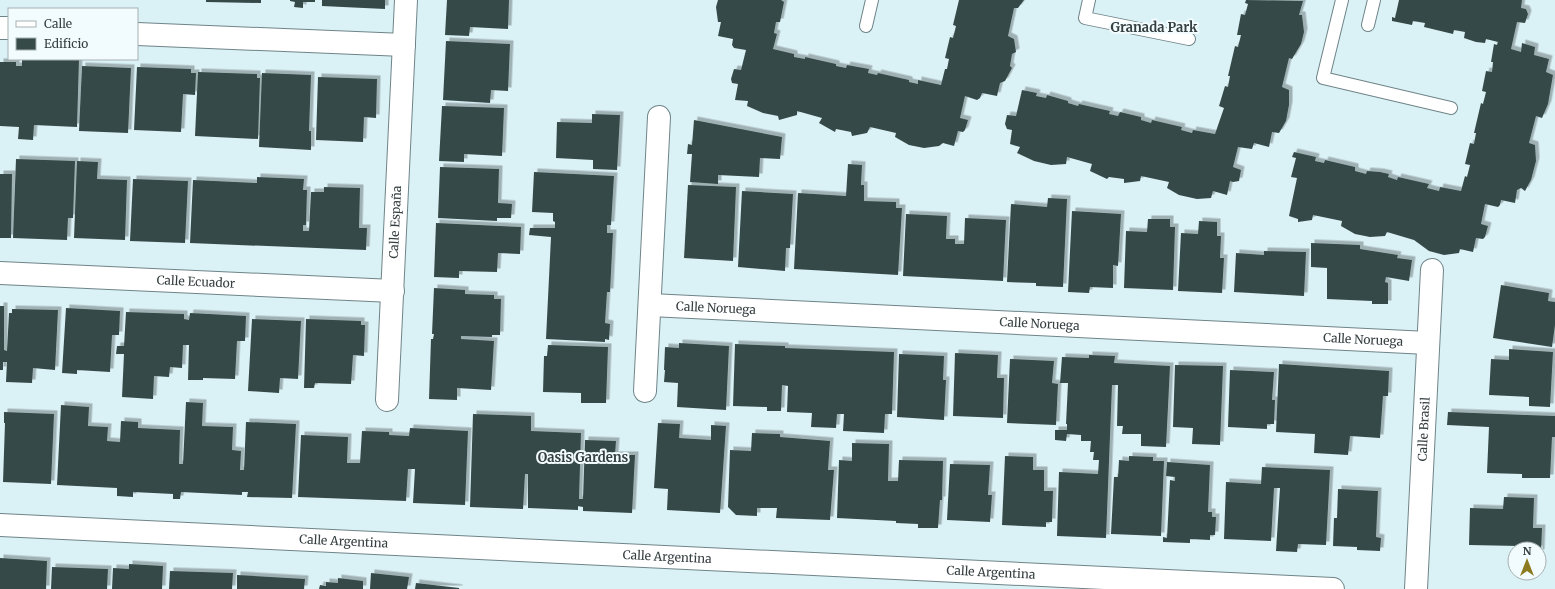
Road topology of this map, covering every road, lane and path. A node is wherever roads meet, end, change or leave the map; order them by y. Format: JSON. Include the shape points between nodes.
{"nodes":[{"id":1,"x":406,"y":0,"type":"edge"},
{"id":2,"x":872,"y":0,"type":"edge"},
{"id":3,"x":1089,"y":0,"type":"edge"},
{"id":4,"x":1342,"y":0,"type":"edge"},
{"id":5,"x":1374,"y":0,"type":"edge"},
{"id":6,"x":1368,"y":25,"type":"dead end"},
{"id":7,"x":866,"y":26,"type":"dead end"},
{"id":8,"x":138,"y":34,"type":"edge"},
{"id":9,"x":1189,"y":39,"type":"dead end"},
{"id":10,"x":404,"y":45,"type":"junction"},
{"id":11,"x":1451,"y":108,"type":"dead end"},
{"id":12,"x":660,"y":117,"type":"dead end"},
{"id":13,"x":1432,"y":270,"type":"dead end"},
{"id":14,"x":0,"y":273,"type":"edge"},
{"id":15,"x":392,"y":291,"type":"junction"},
{"id":16,"x":650,"y":305,"type":"junction"},
{"id":17,"x":1428,"y":342,"type":"junction"},
{"id":18,"x":645,"y":391,"type":"dead end"},
{"id":19,"x":387,"y":400,"type":"dead end"},
{"id":20,"x":0,"y":526,"type":"edge"},
{"id":21,"x":1334,"y":589,"type":"edge"},
{"id":22,"x":1416,"y":589,"type":"edge"}],
"edges":[{"from":1,"to":10,"type":"street","name":"Calle España"},
{"from":2,"to":7,"type":"lane"},
{"from":3,"to":9,"type":"lane","via":[[1085,18]]},
{"from":4,"to":11,"type":"lane","via":[[1324,78]]},
{"from":5,"to":6,"type":"lane"},
{"from":8,"to":10,"type":"street"},
{"from":10,"to":15,"type":"street","name":"Calle España"},
{"from":12,"to":16,"type":"street"},
{"from":13,"to":17,"type":"street","name":"Calle Brasil"},
{"from":14,"to":15,"type":"street","name":"Calle Ecuador"},
{"from":15,"to":19,"type":"street","name":"Calle España"},
{"from":16,"to":17,"type":"street","name":"Calle Noruega"},
{"from":16,"to":18,"type":"street"},
{"from":17,"to":22,"type":"street","name":"Calle Brasil"},
{"from":20,"to":21,"type":"street","name":"Calle Argentina"}]}
